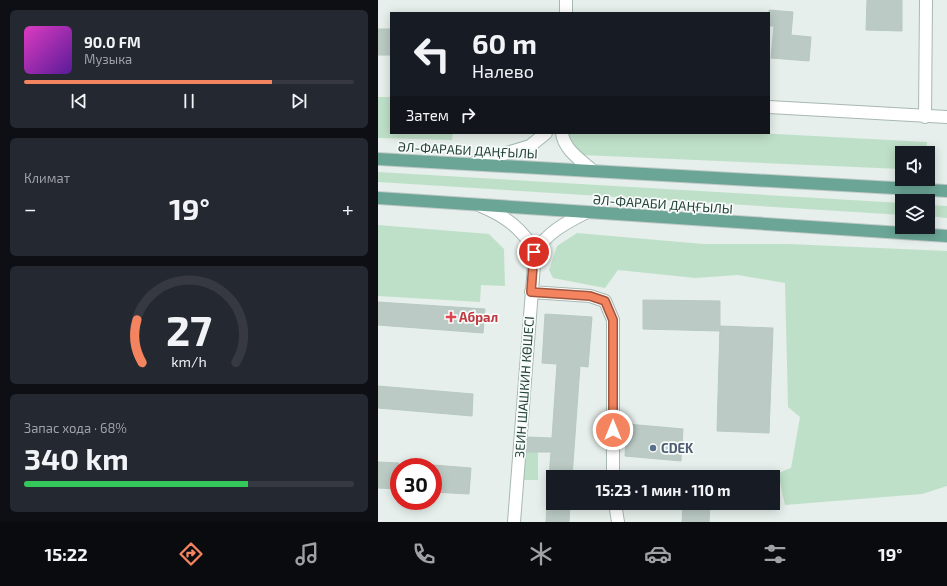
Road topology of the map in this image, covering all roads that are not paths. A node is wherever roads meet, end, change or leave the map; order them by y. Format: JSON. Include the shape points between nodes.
{"nodes":[{"id":1,"x":566,"y":0,"type":"edge"},
{"id":2,"x":926,"y":0,"type":"edge"},
{"id":3,"x":566,"y":12,"type":"edge"},
{"id":4,"x":770,"y":107,"type":"edge"},
{"id":5,"x":925,"y":117,"type":"junction"},
{"id":6,"x":947,"y":117,"type":"edge"},
{"id":7,"x":545,"y":134,"type":"edge"},
{"id":8,"x":562,"y":134,"type":"edge"},
{"id":9,"x":378,"y":158,"type":"edge"},
{"id":10,"x":474,"y":163,"type":"junction"},
{"id":11,"x":593,"y":171,"type":"junction"},
{"id":12,"x":947,"y":191,"type":"edge"},
{"id":13,"x":378,"y":198,"type":"edge"},
{"id":14,"x":481,"y":206,"type":"junction"},
{"id":15,"x":585,"y":213,"type":"junction"},
{"id":16,"x":947,"y":236,"type":"edge"},
{"id":17,"x":534,"y":252,"type":"junction"},
{"id":18,"x":531,"y":292,"type":"junction"},
{"id":19,"x":613,"y":470,"type":"edge"},
{"id":20,"x":616,"y":510,"type":"edge"},
{"id":21,"x":514,"y":522,"type":"edge"},
{"id":22,"x":618,"y":522,"type":"edge"}],
"edges":[{"from":1,"to":3,"type":"street"},
{"from":2,"to":5,"type":"street"},
{"from":4,"to":5,"type":"street"},
{"from":5,"to":6,"type":"street"},
{"from":7,"to":10,"type":"street","via":[[530,146]]},
{"from":8,"to":11,"type":"street","via":[[566,146]]},
{"from":9,"to":10,"type":"main road","name":"ӘЛ-ФАРАБИ ДАҢҒЫЛЫ"},
{"from":10,"to":11,"type":"main road","name":"ӘЛ-ФАРАБИ ДАҢҒЫЛЫ"},
{"from":11,"to":12,"type":"main road"},
{"from":13,"to":14,"type":"main road","name":"ӘЛ-ФАРАБИ ДАҢҒЫЛЫ"},
{"from":14,"to":15,"type":"main road","name":"ӘЛ-ФАРАБИ ДАҢҒЫЛЫ"},
{"from":14,"to":17,"type":"street","via":[[503,216],[516,226],[528,239]]},
{"from":15,"to":16,"type":"main road","name":"ӘЛ-ФАРАБИ ДАҢҒЫЛЫ"},
{"from":15,"to":17,"type":"street","via":[[555,230]]},
{"from":17,"to":18,"type":"street","name":"ЗЕИН ШАШКИН КӨШЕСІ"},
{"from":18,"to":19,"type":"street","via":[[590,296],[605,301],[613,320]]},
{"from":18,"to":21,"type":"street","name":"ЗЕИН ШАШКИН КӨШЕСІ"},
{"from":20,"to":22,"type":"street"}]}
